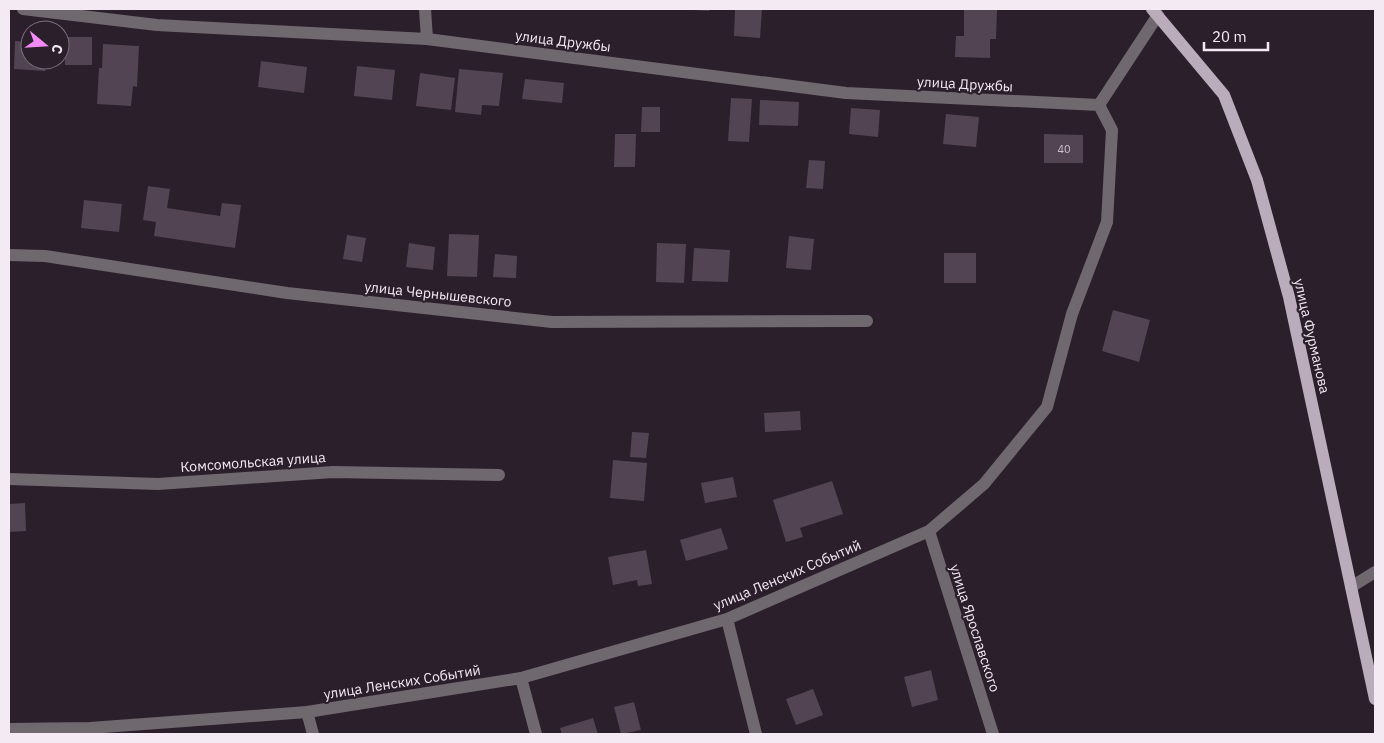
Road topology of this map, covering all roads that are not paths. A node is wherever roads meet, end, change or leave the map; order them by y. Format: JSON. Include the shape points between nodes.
{"nodes":[{"id":1,"x":23,"y":9,"type":"edge"},
{"id":2,"x":426,"y":9,"type":"edge"},
{"id":3,"x":1155,"y":12,"type":"edge"},
{"id":4,"x":427,"y":39,"type":"junction"},
{"id":5,"x":1099,"y":105,"type":"junction"},
{"id":6,"x":9,"y":256,"type":"edge"},
{"id":7,"x":867,"y":321,"type":"dead end"},
{"id":8,"x":499,"y":475,"type":"dead end"},
{"id":9,"x":9,"y":479,"type":"edge"},
{"id":10,"x":929,"y":531,"type":"junction"},
{"id":11,"x":1375,"y":572,"type":"edge"},
{"id":12,"x":1351,"y":587,"type":"junction"},
{"id":13,"x":727,"y":619,"type":"junction"},
{"id":14,"x":521,"y":678,"type":"junction"},
{"id":15,"x":1375,"y":698,"type":"edge"},
{"id":16,"x":307,"y":712,"type":"junction"},
{"id":17,"x":9,"y":729,"type":"edge"},
{"id":18,"x":313,"y":734,"type":"edge"},
{"id":19,"x":536,"y":734,"type":"edge"},
{"id":20,"x":756,"y":734,"type":"edge"},
{"id":21,"x":993,"y":734,"type":"edge"}],
"edges":[{"from":1,"to":4,"type":"street","name":"улица Дружбы","via":[[157,26]]},
{"from":2,"to":4,"type":"street"},
{"from":3,"to":5,"type":"street"},
{"from":3,"to":12,"type":"main road","name":"улица Фурманова","via":[[1224,95],[1257,180],[1289,297]]},
{"from":4,"to":5,"type":"street","name":"улица Дружбы","via":[[846,94]]},
{"from":5,"to":10,"type":"street","name":"улица Ленских Событий","via":[[1112,130],[1107,222],[1072,314],[1047,407],[984,484]]},
{"from":6,"to":7,"type":"street","name":"улица Чернышевского","via":[[45,256],[287,293],[552,322]]},
{"from":8,"to":9,"type":"street","name":"Комсомольская улица","via":[[333,472],[158,484]]},
{"from":10,"to":13,"type":"street","name":"улица Ленских Событий"},
{"from":10,"to":21,"type":"street","name":"улица Ярославского"},
{"from":11,"to":12,"type":"street"},
{"from":12,"to":15,"type":"main road","name":"улица Фурманова"},
{"from":13,"to":14,"type":"street","name":"улица Ленских Событий"},
{"from":13,"to":20,"type":"street"},
{"from":14,"to":16,"type":"street","name":"улица Ленских Событий"},
{"from":14,"to":19,"type":"street"},
{"from":16,"to":17,"type":"street","name":"улица Ленских Событий","via":[[90,728]]},
{"from":16,"to":18,"type":"street"}]}
